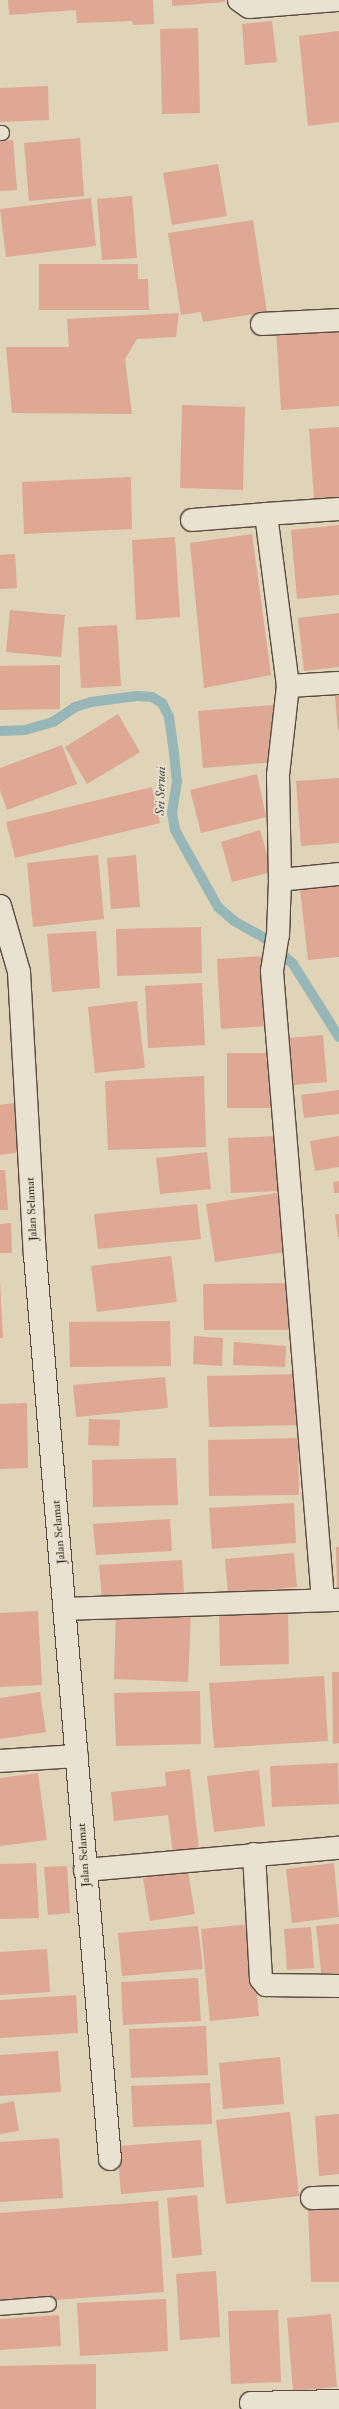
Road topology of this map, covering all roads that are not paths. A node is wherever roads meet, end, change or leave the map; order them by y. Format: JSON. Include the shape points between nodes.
{"nodes":[{"id":1,"x":239,"y":0,"type":"edge"},
{"id":2,"x":337,"y":0,"type":"edge"},
{"id":3,"x":339,"y":320,"type":"edge"},
{"id":4,"x":262,"y":324,"type":"dead end"},
{"id":5,"x":339,"y":509,"type":"edge"},
{"id":6,"x":266,"y":514,"type":"junction"},
{"id":7,"x":192,"y":520,"type":"dead end"},
{"id":8,"x":339,"y":683,"type":"edge"},
{"id":9,"x":288,"y":686,"type":"junction"},
{"id":10,"x":339,"y":874,"type":"edge"},
{"id":11,"x":280,"y":880,"type":"junction"},
{"id":12,"x":0,"y":906,"type":"edge"},
{"id":13,"x":331,"y":1600,"type":"edge"},
{"id":14,"x":66,"y":1609,"type":"junction"},
{"id":15,"x":77,"y":1756,"type":"junction"},
{"id":16,"x":0,"y":1761,"type":"edge"},
{"id":17,"x":339,"y":1848,"type":"edge"},
{"id":18,"x":254,"y":1854,"type":"junction"},
{"id":19,"x":85,"y":1870,"type":"junction"},
{"id":20,"x":339,"y":1986,"type":"edge"},
{"id":21,"x":110,"y":2159,"type":"dead end"},
{"id":22,"x":339,"y":2196,"type":"edge"},
{"id":23,"x":312,"y":2198,"type":"dead end"},
{"id":24,"x":49,"y":2304,"type":"dead end"},
{"id":25,"x":0,"y":2308,"type":"edge"},
{"id":26,"x":339,"y":2401,"type":"edge"},
{"id":27,"x":251,"y":2403,"type":"dead end"}],
"edges":[{"from":1,"to":2,"type":"street","via":[[249,7]]},
{"from":3,"to":4,"type":"street"},
{"from":5,"to":6,"type":"street"},
{"from":6,"to":7,"type":"street"},
{"from":6,"to":9,"type":"street"},
{"from":8,"to":9,"type":"street"},
{"from":9,"to":11,"type":"street","via":[[278,775]]},
{"from":10,"to":11,"type":"street"},
{"from":11,"to":13,"type":"street","via":[[278,935],[272,971]]},
{"from":12,"to":14,"type":"street","name":"Jalan Selamat","via":[[19,972],[35,1255]]},
{"from":13,"to":14,"type":"street"},
{"from":14,"to":15,"type":"street","name":"Jalan Selamat"},
{"from":15,"to":16,"type":"street"},
{"from":15,"to":19,"type":"street","name":"Jalan Selamat"},
{"from":17,"to":18,"type":"street"},
{"from":18,"to":19,"type":"street"},
{"from":18,"to":20,"type":"street","via":[[262,1979],[266,1986]]},
{"from":19,"to":21,"type":"street","name":"Jalan Selamat"},
{"from":22,"to":23,"type":"street"},
{"from":24,"to":25,"type":"lane"},
{"from":26,"to":27,"type":"street"}]}
